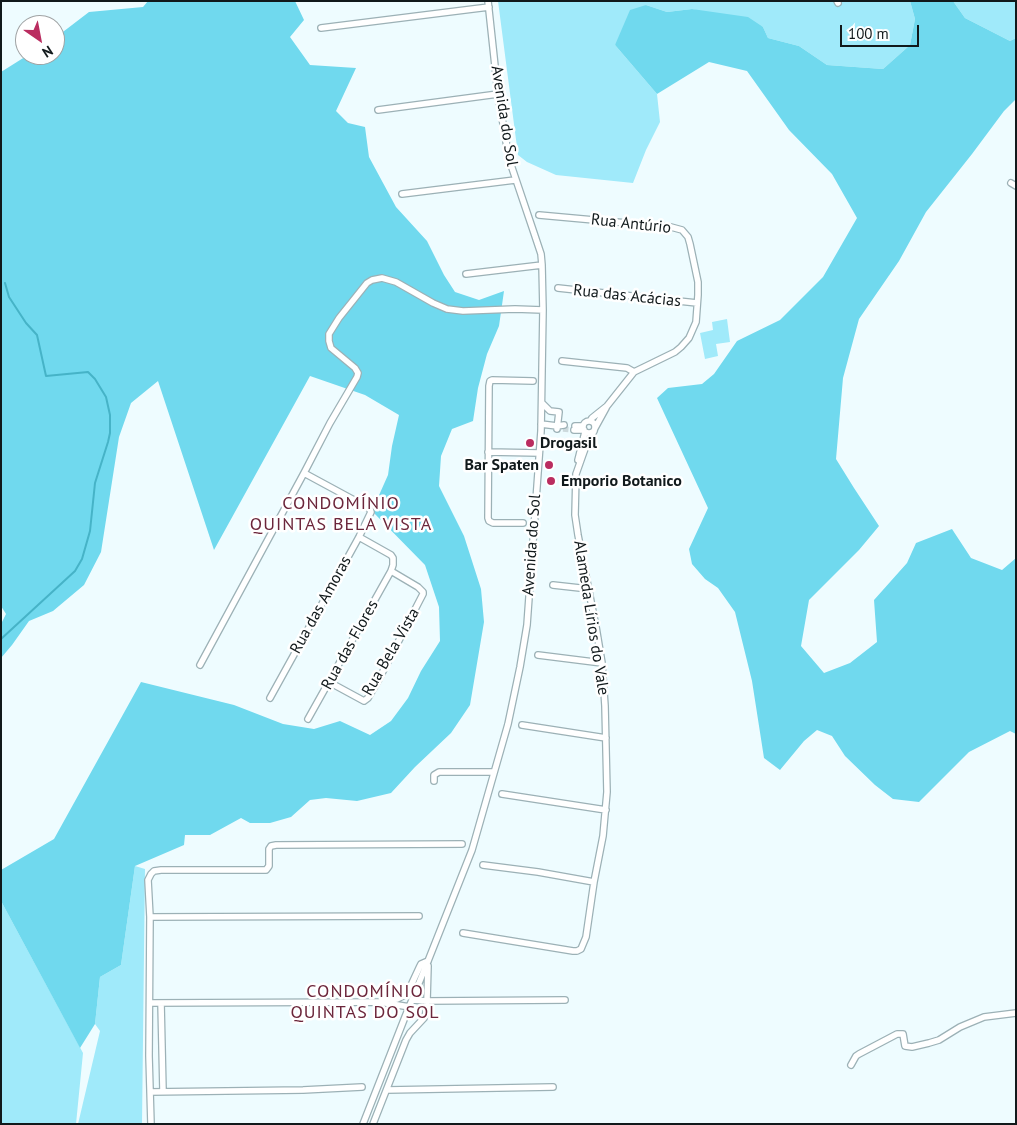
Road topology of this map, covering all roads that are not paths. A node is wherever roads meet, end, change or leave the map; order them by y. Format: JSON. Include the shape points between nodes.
{"nodes":[{"id":1,"x":488,"y":4,"type":"edge"},
{"id":2,"x":321,"y":28,"type":"dead end"},
{"id":3,"x":498,"y":94,"type":"junction"},
{"id":4,"x":378,"y":110,"type":"dead end"},
{"id":5,"x":515,"y":180,"type":"junction"},
{"id":6,"x":402,"y":194,"type":"dead end"},
{"id":7,"x":539,"y":215,"type":"dead end"},
{"id":8,"x":542,"y":264,"type":"junction"},
{"id":9,"x":466,"y":274,"type":"dead end"},
{"id":10,"x":558,"y":288,"type":"dead end"},
{"id":11,"x":697,"y":303,"type":"junction"},
{"id":12,"x":543,"y":310,"type":"junction"},
{"id":13,"x":562,"y":361,"type":"dead end"},
{"id":14,"x":634,"y":372,"type":"junction"},
{"id":15,"x":533,"y":381,"type":"dead end"},
{"id":16,"x":542,"y":403,"type":"junction"},
{"id":17,"x":607,"y":406,"type":"junction"},
{"id":18,"x":542,"y":413,"type":"junction"},
{"id":19,"x":559,"y":413,"type":"junction"},
{"id":20,"x":590,"y":421,"type":"junction"},
{"id":21,"x":541,"y":428,"type":"junction"},
{"id":22,"x":575,"y":428,"type":"tunnel mouth"},
{"id":23,"x":584,"y":430,"type":"junction"},
{"id":24,"x":594,"y":430,"type":"junction"},
{"id":25,"x":488,"y":452,"type":"junction"},
{"id":26,"x":539,"y":452,"type":"junction"},
{"id":27,"x":579,"y":465,"type":"junction"},
{"id":28,"x":304,"y":473,"type":"junction"},
{"id":29,"x":523,"y":523,"type":"dead end"},
{"id":30,"x":359,"y":537,"type":"junction"},
{"id":31,"x":391,"y":571,"type":"junction"},
{"id":32,"x":553,"y":585,"type":"dead end"},
{"id":33,"x":589,"y":589,"type":"junction"},
{"id":34,"x":538,"y":655,"type":"dead end"},
{"id":35,"x":602,"y":663,"type":"junction"},
{"id":36,"x":200,"y":665,"type":"dead end"},
{"id":37,"x":329,"y":682,"type":"junction"},
{"id":38,"x":270,"y":698,"type":"dead end"},
{"id":39,"x":308,"y":718,"type":"dead end"},
{"id":40,"x":522,"y":725,"type":"dead end"},
{"id":41,"x":606,"y":738,"type":"junction"},
{"id":42,"x":494,"y":772,"type":"junction"},
{"id":43,"x":434,"y":781,"type":"dead end"},
{"id":44,"x":502,"y":794,"type":"dead end"},
{"id":45,"x":606,"y":810,"type":"junction"},
{"id":46,"x":462,"y":844,"type":"dead end"},
{"id":47,"x":483,"y":865,"type":"dead end"},
{"id":48,"x":594,"y":882,"type":"junction"},
{"id":49,"x":419,"y":916,"type":"dead end"},
{"id":50,"x":150,"y":917,"type":"junction"},
{"id":51,"x":463,"y":933,"type":"dead end"},
{"id":52,"x":428,"y":961,"type":"junction"},
{"id":53,"x":408,"y":991,"type":"junction"},
{"id":54,"x":412,"y":1000,"type":"junction"},
{"id":55,"x":565,"y":1000,"type":"dead end"},
{"id":56,"x":427,"y":1001,"type":"junction"},
{"id":57,"x":379,"y":1002,"type":"junction"},
{"id":58,"x":150,"y":1003,"type":"junction"},
{"id":59,"x":161,"y":1003,"type":"junction"},
{"id":60,"x":406,"y":1006,"type":"junction"},
{"id":61,"x":1016,"y":1013,"type":"edge"},
{"id":62,"x":149,"y":1056,"type":"junction"},
{"id":63,"x":162,"y":1056,"type":"junction"},
{"id":64,"x":851,"y":1065,"type":"dead end"},
{"id":65,"x":362,"y":1087,"type":"dead end"},
{"id":66,"x":553,"y":1087,"type":"dead end"},
{"id":67,"x":386,"y":1090,"type":"junction"},
{"id":68,"x":163,"y":1091,"type":"junction"},
{"id":69,"x":150,"y":1092,"type":"junction"},
{"id":70,"x":151,"y":1124,"type":"edge"},
{"id":71,"x":363,"y":1124,"type":"edge"},
{"id":72,"x":373,"y":1124,"type":"edge"}],
"edges":[{"from":1,"to":2,"type":"street"},
{"from":1,"to":3,"type":"street","name":"Avenida do Sol"},
{"from":3,"to":4,"type":"street"},
{"from":3,"to":5,"type":"street","name":"Avenida do Sol"},
{"from":5,"to":6,"type":"street"},
{"from":5,"to":8,"type":"street","name":"Avenida do Sol"},
{"from":7,"to":11,"type":"street","name":"Rua Antúrio","via":[[682,230],[688,237],[695,263]]},
{"from":8,"to":9,"type":"street"},
{"from":8,"to":12,"type":"street","name":"Avenida do Sol"},
{"from":10,"to":11,"type":"street","name":"Rua das Acácias"},
{"from":11,"to":14,"type":"street","name":"Rua Antúrio","via":[[696,322],[681,347]]},
{"from":12,"to":16,"type":"street","name":"Avenida do Sol"},
{"from":12,"to":28,"type":"street","via":[[447,309],[396,282],[382,278],[367,283],[329,334],[330,348],[352,364],[358,373]]},
{"from":13,"to":14,"type":"street","via":[[627,368]]},
{"from":14,"to":17,"type":"street","name":"Rua Antúrio"},
{"from":15,"to":25,"type":"street","via":[[490,382]]},
{"from":16,"to":18,"type":"street","name":"Avenida do Sol"},
{"from":16,"to":19,"type":"street","via":[[550,411]]},
{"from":17,"to":20,"type":"street"},
{"from":17,"to":24,"type":"street","name":"Alameda Lírios do Vale"},
{"from":18,"to":19,"type":"street"},
{"from":18,"to":21,"type":"street","name":"Avenida do Sol"},
{"from":19,"to":21,"type":"street","via":[[560,427]]},
{"from":20,"to":23,"type":"street","via":[[585,423]]},
{"from":20,"to":24,"type":"street"},
{"from":21,"to":26,"type":"street","name":"Avenida do Sol"},
{"from":22,"to":23,"type":"street"},
{"from":23,"to":24,"type":"street","via":[[588,433]]},
{"from":23,"to":27,"type":"street","name":"Alameda Lírios do Vale"},
{"from":24,"to":27,"type":"street","name":"Alameda Lírios do Vale"},
{"from":25,"to":26,"type":"street"},
{"from":25,"to":29,"type":"street","via":[[489,521],[496,524]]},
{"from":26,"to":42,"type":"street","name":"Avenida do Sol","via":[[524,648]]},
{"from":27,"to":33,"type":"street","name":"Alameda Lírios do Vale","via":[[575,516]]},
{"from":28,"to":30,"type":"street","name":"Rua das Amoras","via":[[370,509]]},
{"from":28,"to":36,"type":"street"},
{"from":30,"to":31,"type":"street","via":[[391,555]]},
{"from":30,"to":38,"type":"street","name":"Rua das Amoras"},
{"from":31,"to":37,"type":"street","name":"Rua das Flores"},
{"from":31,"to":37,"type":"street","name":"Rua Bela Vista","via":[[418,587],[423,594],[379,679],[366,700],[361,701]]},
{"from":32,"to":33,"type":"street"},
{"from":33,"to":35,"type":"street","name":"Alameda Lírios do Vale"},
{"from":34,"to":35,"type":"street"},
{"from":35,"to":41,"type":"street","name":"Alameda Lírios do Vale"},
{"from":37,"to":39,"type":"street","name":"Rua das Flores"},
{"from":40,"to":41,"type":"street"},
{"from":41,"to":45,"type":"street","name":"Alameda Lírios do Vale"},
{"from":42,"to":43,"type":"street","via":[[439,772],[434,775]]},
{"from":42,"to":52,"type":"street","name":"Avenida do Sol","via":[[472,850]]},
{"from":44,"to":45,"type":"street"},
{"from":45,"to":48,"type":"street","name":"Alameda Lírios do Vale"},
{"from":46,"to":50,"type":"street","via":[[276,845],[269,853],[266,870],[154,871],[148,880]]},
{"from":47,"to":48,"type":"street"},
{"from":48,"to":51,"type":"street","name":"Alameda Lírios do Vale","via":[[586,937],[577,951]]},
{"from":49,"to":50,"type":"street"},
{"from":50,"to":58,"type":"street"},
{"from":52,"to":53,"type":"street","via":[[420,966]]},
{"from":52,"to":54,"type":"street","name":"Avenida do Sol"},
{"from":52,"to":56,"type":"street"},
{"from":53,"to":57,"type":"street","via":[[397,992]]},
{"from":53,"to":60,"type":"street"},
{"from":54,"to":56,"type":"street"},
{"from":54,"to":60,"type":"street","name":"Avenida do Sol"},
{"from":55,"to":56,"type":"street"},
{"from":56,"to":67,"type":"street","via":[[424,1018],[406,1040]]},
{"from":57,"to":59,"type":"street"},
{"from":57,"to":60,"type":"street"},
{"from":58,"to":59,"type":"street"},
{"from":58,"to":62,"type":"street"},
{"from":59,"to":63,"type":"street"},
{"from":60,"to":71,"type":"street"},
{"from":61,"to":64,"type":"street","via":[[984,1017],[960,1026],[939,1040],[912,1047],[904,1046],[903,1034],[897,1034],[856,1056]]},
{"from":62,"to":63,"type":"street"},
{"from":62,"to":69,"type":"street"},
{"from":63,"to":68,"type":"street"},
{"from":65,"to":68,"type":"street"},
{"from":66,"to":67,"type":"street"},
{"from":67,"to":72,"type":"street"},
{"from":68,"to":69,"type":"street"},
{"from":69,"to":70,"type":"street"}]}
